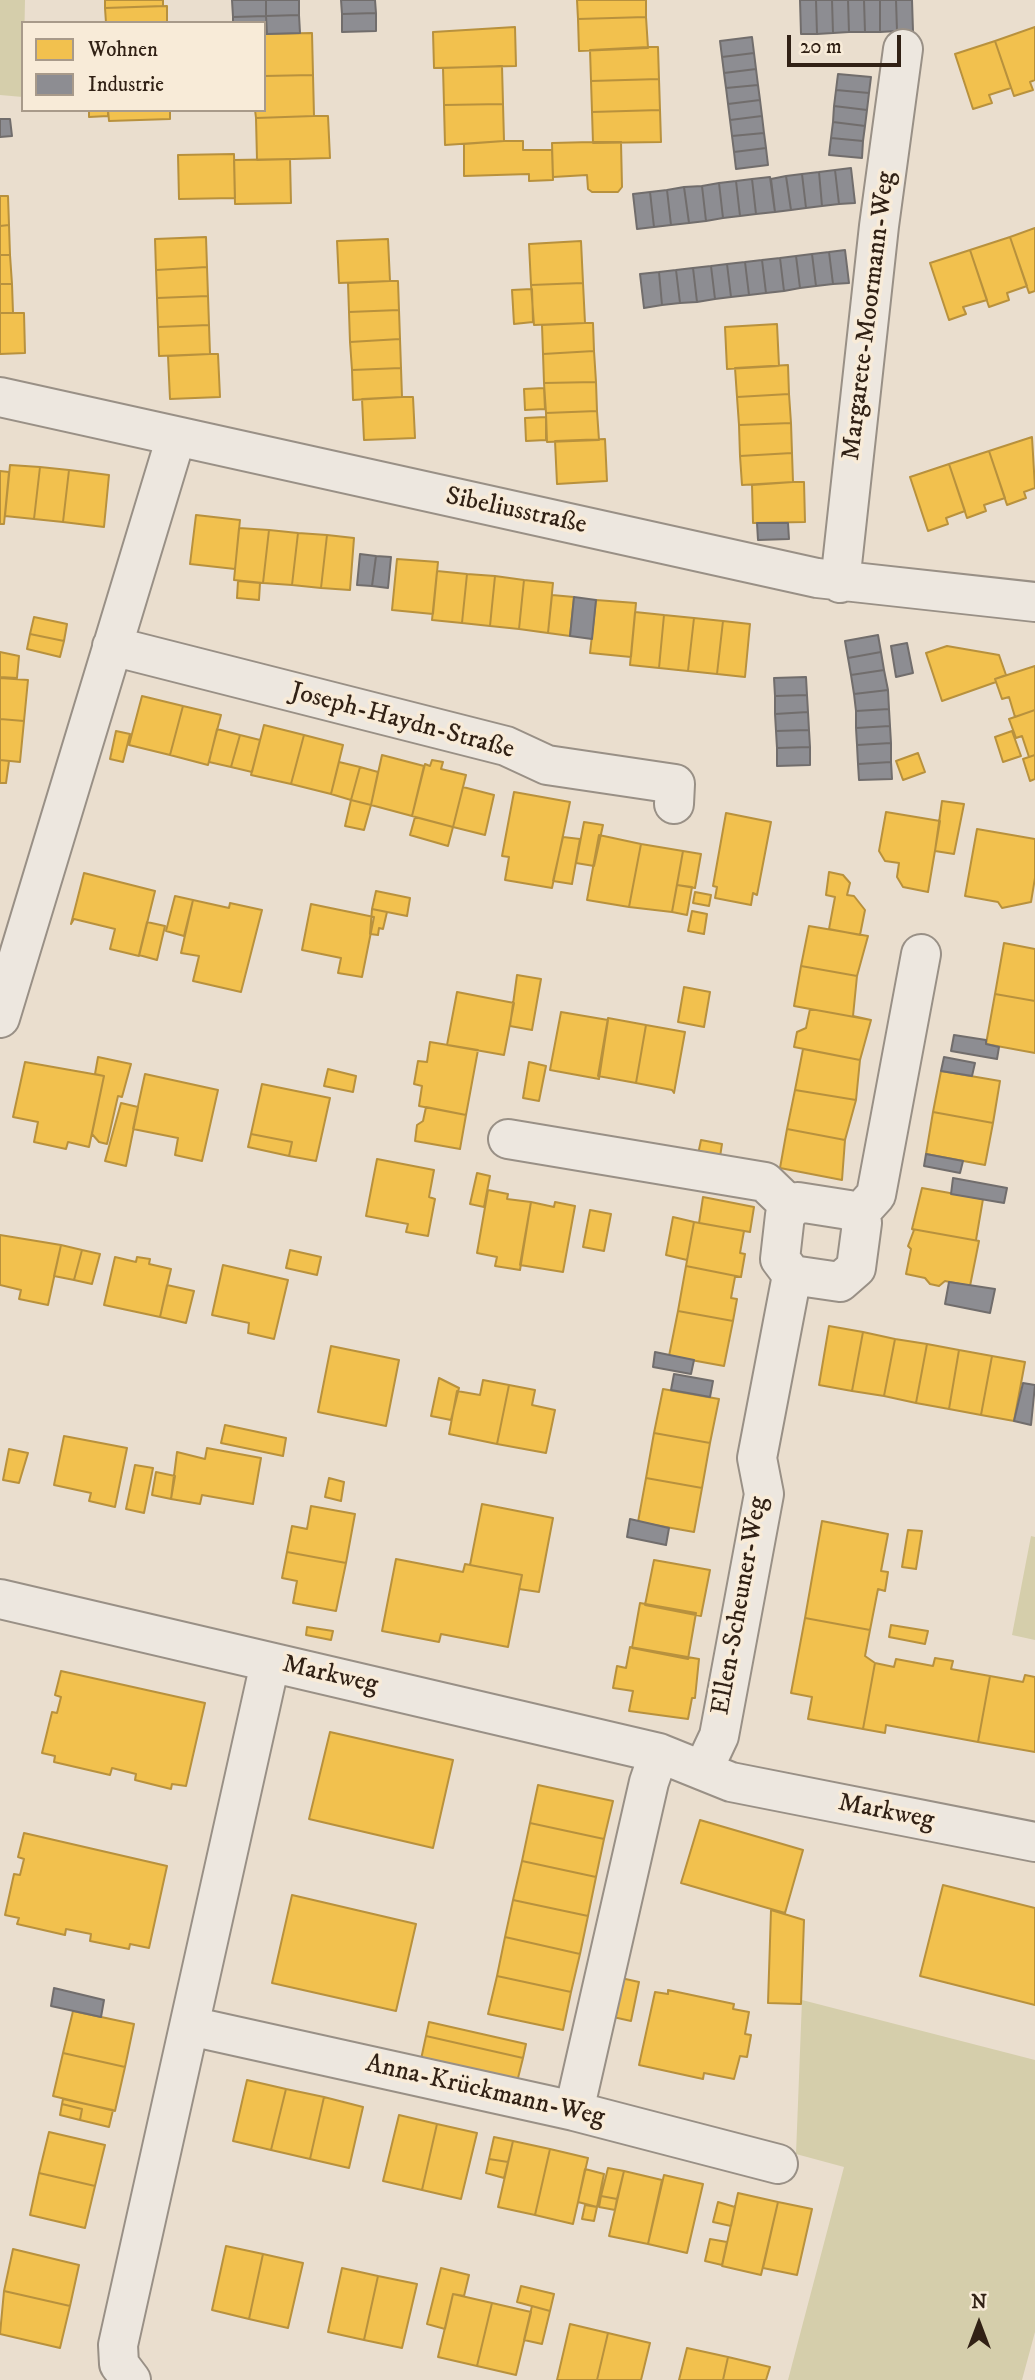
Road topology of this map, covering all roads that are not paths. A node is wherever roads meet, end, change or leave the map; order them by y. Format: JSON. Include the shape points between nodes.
{"nodes":[{"id":1,"x":903,"y":49,"type":"dead end"},
{"id":2,"x":0,"y":397,"type":"edge"},
{"id":3,"x":176,"y":437,"type":"junction"},
{"id":4,"x":840,"y":583,"type":"junction"},
{"id":5,"x":1035,"y":603,"type":"edge"},
{"id":6,"x":112,"y":646,"type":"junction"},
{"id":7,"x":674,"y":804,"type":"dead end"},
{"id":8,"x":920,"y":954,"type":"dead end"},
{"id":9,"x":0,"y":1018,"type":"edge"},
{"id":10,"x":508,"y":1139,"type":"dead end"},
{"id":11,"x":792,"y":1208,"type":"junction"},
{"id":12,"x":857,"y":1216,"type":"junction"},
{"id":13,"x":792,"y":1275,"type":"junction"},
{"id":14,"x":0,"y":1599,"type":"edge"},
{"id":15,"x":270,"y":1662,"type":"junction"},
{"id":16,"x":659,"y":1753,"type":"junction"},
{"id":17,"x":703,"y":1770,"type":"junction"},
{"id":18,"x":1035,"y":1842,"type":"edge"},
{"id":19,"x":190,"y":2026,"type":"junction"},
{"id":20,"x":574,"y":2111,"type":"junction"},
{"id":21,"x":778,"y":2164,"type":"dead end"},
{"id":22,"x":131,"y":2380,"type":"edge"}],
"edges":[{"from":1,"to":4,"type":"street","name":"Margarete-Moormann-Weg"},
{"from":2,"to":3,"type":"street","name":"Sibeliusstraße"},
{"from":3,"to":4,"type":"street","name":"Sibeliusstraße"},
{"from":3,"to":6,"type":"street"},
{"from":4,"to":5,"type":"street","name":"Sibeliusstraße"},
{"from":6,"to":7,"type":"street","name":"Joseph-Haydn-Straße","via":[[506,746],[547,765],[674,784]]},
{"from":6,"to":9,"type":"street"},
{"from":8,"to":12,"type":"street","via":[[876,1195]]},
{"from":10,"to":11,"type":"street","via":[[765,1182]]},
{"from":11,"to":12,"type":"street","via":[[798,1202],[849,1210]]},
{"from":11,"to":13,"type":"street","name":"Ellen-Scheuner-Weg","via":[[785,1215],[780,1259]]},
{"from":12,"to":13,"type":"street","via":[[862,1223],[856,1268],[840,1282]]},
{"from":13,"to":17,"type":"street","name":"Ellen-Scheuner-Weg","via":[[757,1458],[764,1494],[719,1736]]},
{"from":14,"to":15,"type":"street","name":"Markweg"},
{"from":15,"to":16,"type":"street","name":"Markweg"},
{"from":15,"to":19,"type":"street"},
{"from":16,"to":17,"type":"street","name":"Markweg"},
{"from":16,"to":20,"type":"street"},
{"from":17,"to":18,"type":"street","name":"Markweg","via":[[731,1782]]},
{"from":19,"to":20,"type":"street","name":"Anna-Krückmann-Weg"},
{"from":19,"to":22,"type":"street","via":[[118,2345],[119,2364]]},
{"from":20,"to":21,"type":"street","name":"Anna-Krückmann-Weg"}]}
